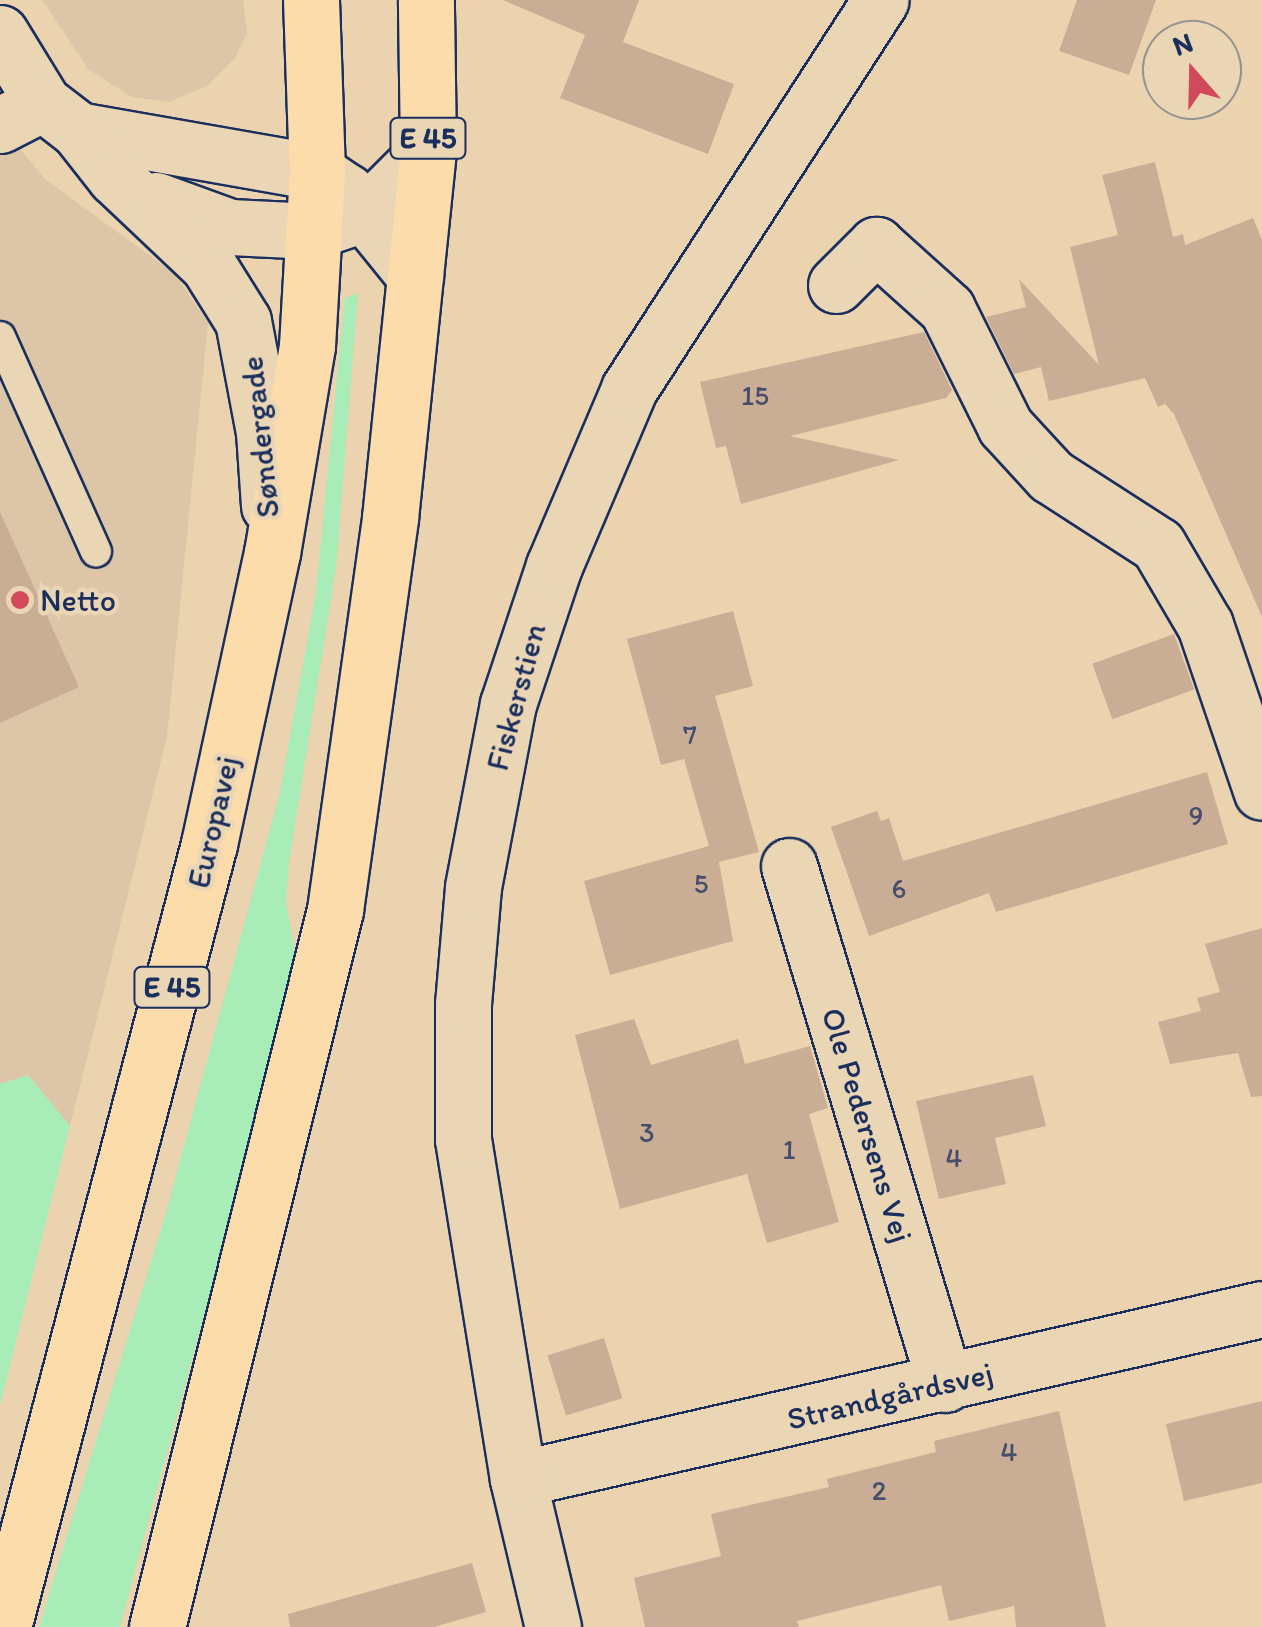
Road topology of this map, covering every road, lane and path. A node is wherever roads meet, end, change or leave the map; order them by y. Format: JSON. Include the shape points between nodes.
{"nodes":[{"id":1,"x":311,"y":0,"type":"edge"},
{"id":2,"x":426,"y":0,"type":"edge"},
{"id":3,"x":881,"y":0,"type":"edge"},
{"id":4,"x":0,"y":33,"type":"edge"},
{"id":5,"x":41,"y":120,"type":"edge"},
{"id":6,"x":428,"y":150,"type":"junction"},
{"id":7,"x":316,"y":172,"type":"junction"},
{"id":8,"x":126,"y":187,"type":"junction"},
{"id":9,"x":366,"y":213,"type":"junction"},
{"id":10,"x":313,"y":232,"type":"junction"},
{"id":11,"x":415,"y":276,"type":"junction"},
{"id":12,"x":836,"y":286,"type":"dead end"},
{"id":13,"x":0,"y":337,"type":"edge"},
{"id":14,"x":96,"y":552,"type":"dead end"},
{"id":15,"x":272,"y":553,"type":"junction"},
{"id":16,"x":1262,"y":792,"type":"edge"},
{"id":17,"x":789,"y":866,"type":"dead end"},
{"id":18,"x":1262,"y":1309,"type":"edge"},
{"id":19,"x":945,"y":1384,"type":"junction"},
{"id":20,"x":518,"y":1479,"type":"junction"},
{"id":21,"x":3,"y":1627,"type":"edge"},
{"id":22,"x":157,"y":1627,"type":"edge"},
{"id":23,"x":552,"y":1627,"type":"edge"}],
"edges":[{"from":1,"to":7,"type":"main road","name":"Europavej","number":"E 45"},
{"from":2,"to":6,"type":"main road","number":"E 45"},
{"from":3,"to":20,"type":"street","name":"Fiskerstien","via":[[629,390],[554,566],[508,704],[473,887],[463,1004],[463,1140]]},
{"from":4,"to":5,"type":"street","name":"Søndergade"},
{"from":5,"to":7,"type":"street"},
{"from":5,"to":8,"type":"street","name":"Søndergade"},
{"from":6,"to":9,"type":"street","name":"Søndergade"},
{"from":6,"to":11,"type":"main road","number":"E 45"},
{"from":7,"to":9,"type":"street"},
{"from":7,"to":10,"type":"main road","name":"Europavej","number":"E 45"},
{"from":8,"to":10,"type":"street","name":"Søndergade","via":[[230,226]]},
{"from":8,"to":15,"type":"street","name":"Søndergade","via":[[208,265],[244,321],[264,432]]},
{"from":9,"to":10,"type":"street","name":"Søndergade"},
{"from":9,"to":11,"type":"street"},
{"from":10,"to":15,"type":"main road","name":"Europavej","number":"E 45","via":[[307,346]]},
{"from":11,"to":22,"type":"main road","number":"E 45","via":[[363,731],[335,910]]},
{"from":12,"to":16,"type":"street","via":[[876,246],[947,310],[1005,426],[1051,476],[1158,545],[1205,625]]},
{"from":13,"to":14,"type":"lane"},
{"from":15,"to":21,"type":"main road","name":"Europavej","number":"E 45","via":[[209,844]]},
{"from":17,"to":19,"type":"street","name":"Ole Pedersens Vej"},
{"from":18,"to":19,"type":"street","name":"Strandgårdsvej"},
{"from":19,"to":20,"type":"street","name":"Strandgårdsvej"},
{"from":20,"to":23,"type":"street","name":"Fiskerstien"}]}
